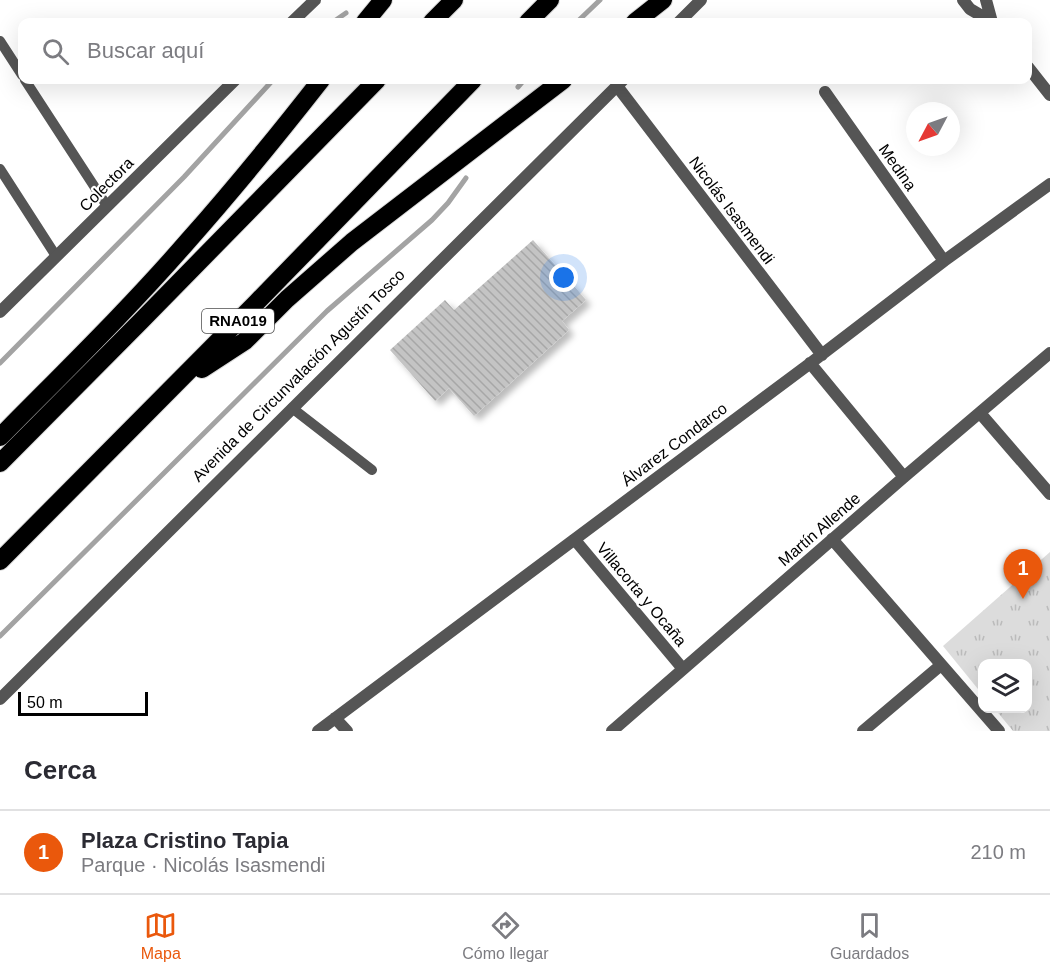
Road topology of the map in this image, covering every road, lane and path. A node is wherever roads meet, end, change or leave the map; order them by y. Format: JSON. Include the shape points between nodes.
{"nodes":[{"id":1,"x":315,"y":0,"type":"edge"},
{"id":2,"x":383,"y":0,"type":"edge"},
{"id":3,"x":454,"y":0,"type":"edge"},
{"id":4,"x":550,"y":0,"type":"edge"},
{"id":5,"x":663,"y":0,"type":"edge"},
{"id":6,"x":701,"y":0,"type":"edge"},
{"id":7,"x":963,"y":0,"type":"edge"},
{"id":8,"x":986,"y":0,"type":"edge"},
{"id":9,"x":296,"y":18,"type":"edge"},
{"id":10,"x":368,"y":18,"type":"edge"},
{"id":11,"x":436,"y":18,"type":"edge"},
{"id":12,"x":532,"y":18,"type":"edge"},
{"id":13,"x":640,"y":18,"type":"edge"},
{"id":14,"x":683,"y":18,"type":"edge"},
{"id":15,"x":985,"y":18,"type":"edge"},
{"id":16,"x":991,"y":18,"type":"edge"},
{"id":17,"x":0,"y":41,"type":"edge"},
{"id":18,"x":4,"y":56,"type":"edge"},
{"id":19,"x":18,"y":71,"type":"edge"},
{"id":20,"x":1032,"y":72,"type":"edge"},
{"id":21,"x":28,"y":84,"type":"edge"},
{"id":22,"x":231,"y":84,"type":"edge"},
{"id":23,"x":318,"y":84,"type":"edge"},
{"id":24,"x":372,"y":84,"type":"edge"},
{"id":25,"x":469,"y":84,"type":"edge"},
{"id":26,"x":558,"y":84,"type":"edge"},
{"id":27,"x":619,"y":84,"type":"edge"},
{"id":28,"x":621,"y":84,"type":"edge"},
{"id":29,"x":825,"y":92,"type":"dead end"},
{"id":30,"x":1050,"y":95,"type":"edge"},
{"id":31,"x":0,"y":169,"type":"edge"},
{"id":32,"x":1050,"y":184,"type":"edge"},
{"id":33,"x":106,"y":206,"type":"junction"},
{"id":34,"x":56,"y":256,"type":"junction"},
{"id":35,"x":944,"y":261,"type":"junction"},
{"id":36,"x":0,"y":312,"type":"edge"},
{"id":37,"x":1050,"y":353,"type":"edge"},
{"id":38,"x":822,"y":355,"type":"junction"},
{"id":39,"x":810,"y":363,"type":"junction"},
{"id":40,"x":168,"y":392,"type":"junction"},
{"id":41,"x":292,"y":408,"type":"junction"},
{"id":42,"x":980,"y":413,"type":"junction"},
{"id":43,"x":0,"y":437,"type":"edge"},
{"id":44,"x":0,"y":463,"type":"edge"},
{"id":45,"x":372,"y":470,"type":"dead end"},
{"id":46,"x":904,"y":477,"type":"junction"},
{"id":47,"x":1050,"y":494,"type":"edge"},
{"id":48,"x":832,"y":539,"type":"junction"},
{"id":49,"x":575,"y":540,"type":"junction"},
{"id":50,"x":0,"y":561,"type":"edge"},
{"id":51,"x":941,"y":664,"type":"junction"},
{"id":52,"x":683,"y":669,"type":"junction"},
{"id":53,"x":0,"y":699,"type":"edge"},
{"id":54,"x":335,"y":718,"type":"junction"},
{"id":55,"x":318,"y":731,"type":"edge"},
{"id":56,"x":347,"y":731,"type":"edge"},
{"id":57,"x":612,"y":731,"type":"edge"},
{"id":58,"x":863,"y":731,"type":"edge"},
{"id":59,"x":999,"y":731,"type":"edge"}],
"edges":[{"from":1,"to":9,"type":"street"},
{"from":2,"to":10,"type":"highway"},
{"from":3,"to":11,"type":"highway"},
{"from":4,"to":12,"type":"highway"},
{"from":5,"to":13,"type":"highway"},
{"from":6,"to":14,"type":"street"},
{"from":7,"to":15,"type":"street"},
{"from":8,"to":16,"type":"street"},
{"from":17,"to":18,"type":"lane"},
{"from":18,"to":19,"type":"lane"},
{"from":20,"to":30,"type":"street"},
{"from":21,"to":33,"type":"lane"},
{"from":22,"to":33,"type":"street","name":"Colectora"},
{"from":23,"to":43,"type":"highway","via":[[188,242]]},
{"from":24,"to":44,"type":"highway"},
{"from":25,"to":40,"type":"highway","number":"RNA019"},
{"from":26,"to":40,"type":"highway","via":[[352,242],[245,341]]},
{"from":27,"to":41,"type":"street","name":"Avenida de Circunvalación Agustín Tosco"},
{"from":28,"to":38,"type":"street","name":"Nicolás Isasmendi"},
{"from":29,"to":35,"type":"street","name":"Medina"},
{"from":31,"to":34,"type":"lane"},
{"from":32,"to":35,"type":"street","name":"Álvarez Condarco"},
{"from":33,"to":34,"type":"street","name":"Colectora"},
{"from":34,"to":36,"type":"street","name":"Colectora"},
{"from":35,"to":38,"type":"street","name":"Álvarez Condarco"},
{"from":37,"to":42,"type":"street","name":"Martín Allende"},
{"from":38,"to":39,"type":"street","name":"Álvarez Condarco"},
{"from":39,"to":46,"type":"street"},
{"from":39,"to":49,"type":"street","name":"Álvarez Condarco"},
{"from":40,"to":50,"type":"highway","number":"RNA019"},
{"from":41,"to":45,"type":"lane"},
{"from":41,"to":53,"type":"street","name":"Avenida de Circunvalación Agustín Tosco"},
{"from":42,"to":46,"type":"street","name":"Martín Allende"},
{"from":42,"to":47,"type":"street"},
{"from":46,"to":48,"type":"street","name":"Martín Allende"},
{"from":48,"to":51,"type":"street"},
{"from":48,"to":52,"type":"street","name":"Martín Allende"},
{"from":49,"to":52,"type":"street","name":"Villacorta y Ocaña"},
{"from":49,"to":54,"type":"street","name":"Álvarez Condarco"},
{"from":51,"to":58,"type":"street"},
{"from":51,"to":59,"type":"street"},
{"from":52,"to":57,"type":"street","name":"Martín Allende"},
{"from":54,"to":55,"type":"street","name":"Álvarez Condarco"},
{"from":54,"to":56,"type":"street"}]}
